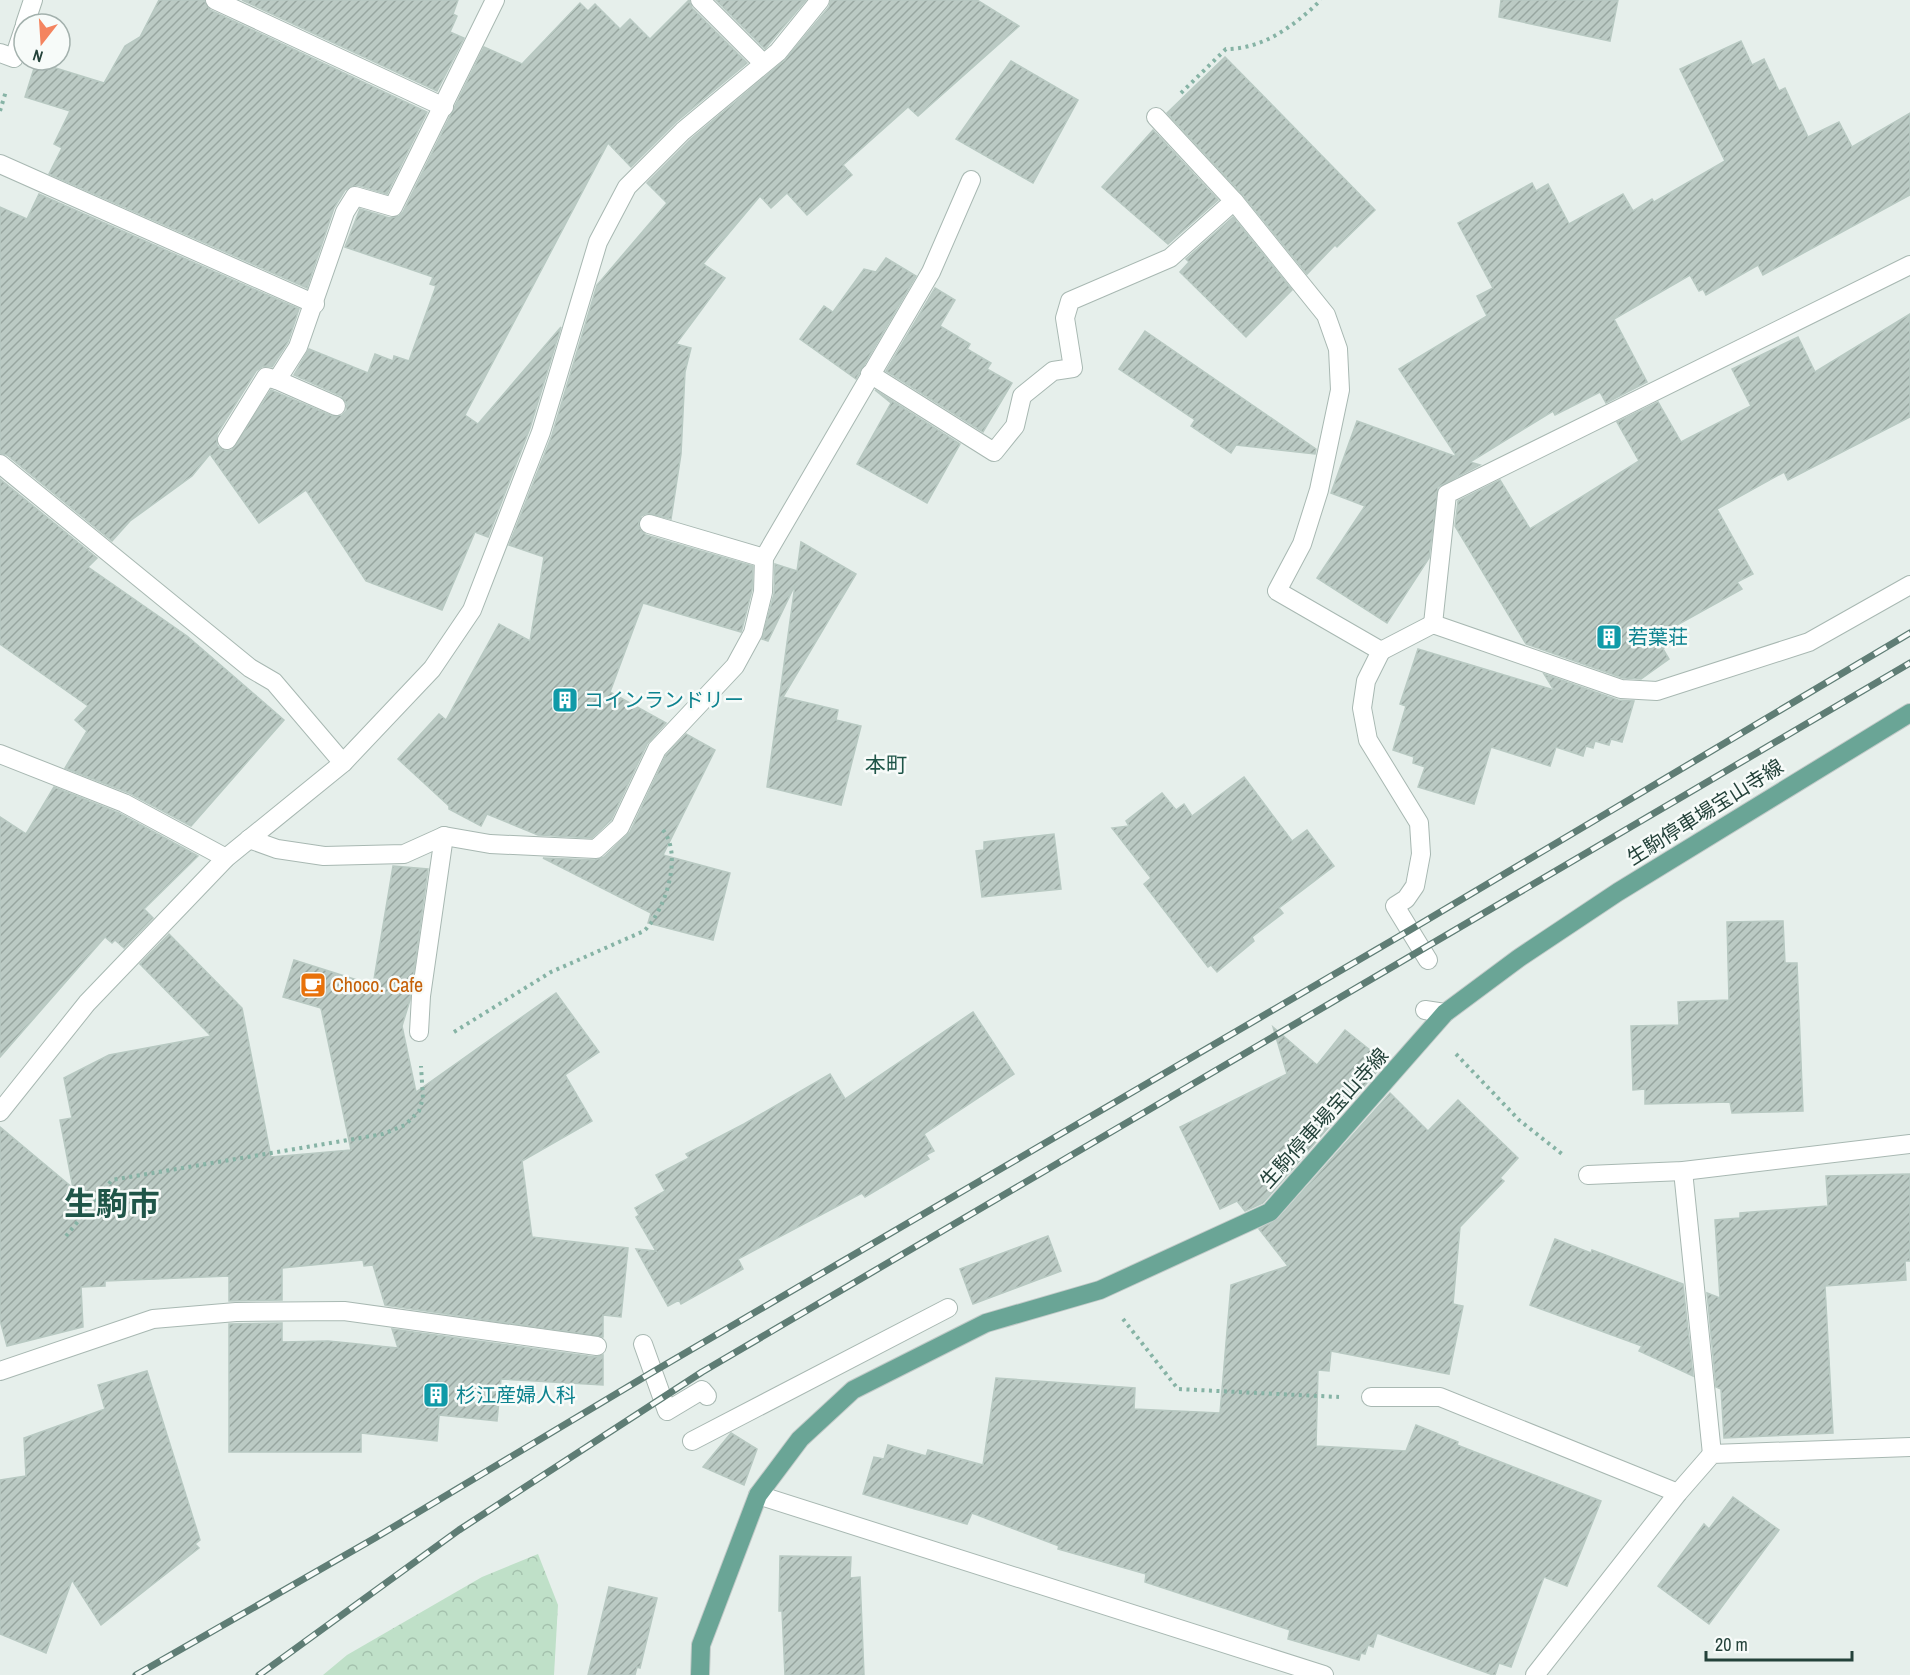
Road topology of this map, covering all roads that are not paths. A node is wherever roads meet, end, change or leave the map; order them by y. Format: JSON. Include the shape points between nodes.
{"nodes":[{"id":1,"x":215,"y":0,"type":"edge"},
{"id":2,"x":495,"y":0,"type":"edge"},
{"id":3,"x":700,"y":0,"type":"edge"},
{"id":4,"x":820,"y":0,"type":"edge"},
{"id":5,"x":763,"y":63,"type":"junction"},
{"id":6,"x":444,"y":107,"type":"junction"},
{"id":7,"x":1156,"y":117,"type":"road end"},
{"id":8,"x":0,"y":164,"type":"edge"},
{"id":9,"x":971,"y":180,"type":"dead end"},
{"id":10,"x":1234,"y":201,"type":"junction"},
{"id":11,"x":1910,"y":265,"type":"edge"},
{"id":12,"x":315,"y":304,"type":"junction"},
{"id":13,"x":870,"y":374,"type":"junction"},
{"id":14,"x":276,"y":380,"type":"junction"},
{"id":15,"x":336,"y":406,"type":"dead end"},
{"id":16,"x":227,"y":440,"type":"dead end"},
{"id":17,"x":0,"y":464,"type":"edge"},
{"id":18,"x":649,"y":524,"type":"dead end"},
{"id":19,"x":764,"y":558,"type":"junction"},
{"id":20,"x":1910,"y":585,"type":"edge"},
{"id":21,"x":1433,"y":624,"type":"junction"},
{"id":22,"x":1381,"y":651,"type":"junction"},
{"id":23,"x":1910,"y":713,"type":"edge"},
{"id":24,"x":0,"y":754,"type":"edge"},
{"id":25,"x":343,"y":763,"type":"junction"},
{"id":26,"x":444,"y":836,"type":"junction"},
{"id":27,"x":249,"y":839,"type":"junction"},
{"id":28,"x":226,"y":858,"type":"junction"},
{"id":29,"x":1428,"y":960,"type":"dead end"},
{"id":30,"x":1425,"y":1010,"type":"dead end"},
{"id":31,"x":1445,"y":1013,"type":"junction"},
{"id":32,"x":419,"y":1032,"type":"road end"},
{"id":33,"x":0,"y":1112,"type":"edge"},
{"id":34,"x":1910,"y":1144,"type":"edge"},
{"id":35,"x":1683,"y":1171,"type":"junction"},
{"id":36,"x":1588,"y":1175,"type":"road end"},
{"id":37,"x":948,"y":1308,"type":"dead end"},
{"id":38,"x":643,"y":1344,"type":"dead end"},
{"id":39,"x":597,"y":1346,"type":"dead end"},
{"id":40,"x":0,"y":1371,"type":"edge"},
{"id":41,"x":707,"y":1396,"type":"dead end"},
{"id":42,"x":1371,"y":1397,"type":"road end"},
{"id":43,"x":692,"y":1441,"type":"dead end"},
{"id":44,"x":1910,"y":1448,"type":"edge"},
{"id":45,"x":1712,"y":1454,"type":"junction"},
{"id":46,"x":1678,"y":1493,"type":"junction"},
{"id":47,"x":758,"y":1495,"type":"junction"},
{"id":48,"x":700,"y":1675,"type":"edge"},
{"id":49,"x":1324,"y":1675,"type":"edge"},
{"id":50,"x":1535,"y":1675,"type":"edge"}],
"edges":[{"from":1,"to":6,"type":"street"},
{"from":2,"to":6,"type":"street"},
{"from":3,"to":5,"type":"street"},
{"from":4,"to":5,"type":"street","via":[[778,52]]},
{"from":5,"to":25,"type":"street","via":[[683,131],[627,187],[598,242],[541,432],[472,610],[432,669]]},
{"from":6,"to":12,"type":"street","via":[[393,207],[355,196],[345,212]]},
{"from":7,"to":10,"type":"street"},
{"from":8,"to":12,"type":"street"},
{"from":9,"to":13,"type":"street","via":[[931,272]]},
{"from":10,"to":13,"type":"street","via":[[1170,258],[1070,301],[1065,318],[1072,368],[1053,371],[1022,396],[1015,426],[994,452]]},
{"from":10,"to":22,"type":"street","via":[[1326,315],[1338,349],[1340,390],[1319,490],[1302,544],[1277,591]]},
{"from":11,"to":21,"type":"street","via":[[1447,494]]},
{"from":12,"to":14,"type":"street","via":[[298,348]]},
{"from":13,"to":19,"type":"street"},
{"from":14,"to":15,"type":"street"},
{"from":14,"to":16,"type":"street","via":[[266,377]]},
{"from":17,"to":25,"type":"street","via":[[250,668],[274,682]]},
{"from":18,"to":19,"type":"street"},
{"from":19,"to":26,"type":"street","via":[[764,592],[753,633],[735,666],[657,749],[620,827],[596,849],[490,844]]},
{"from":20,"to":21,"type":"street","via":[[1809,642],[1657,691],[1622,689]]},
{"from":21,"to":22,"type":"street"},
{"from":22,"to":29,"type":"street","via":[[1366,681],[1362,708],[1368,740],[1419,823],[1421,854],[1415,886],[1395,906]]},
{"from":23,"to":31,"type":"main road","name":"生駒停車場宝山寺線","via":[[1618,892]]},
{"from":24,"to":28,"type":"street","via":[[124,803]]},
{"from":25,"to":27,"type":"street"},
{"from":26,"to":27,"type":"street","via":[[404,854],[324,856],[277,849]]},
{"from":26,"to":32,"type":"street"},
{"from":27,"to":28,"type":"street"},
{"from":28,"to":33,"type":"street","via":[[87,1003]]},
{"from":30,"to":31,"type":"street"},
{"from":31,"to":47,"type":"main road","name":"生駒停車場宝山寺線","via":[[1270,1212],[1100,1290],[986,1323],[853,1390],[800,1439]]},
{"from":34,"to":35,"type":"street"},
{"from":35,"to":36,"type":"street"},
{"from":35,"to":45,"type":"street"},
{"from":37,"to":43,"type":"street"},
{"from":38,"to":41,"type":"street","via":[[667,1411],[702,1390]]},
{"from":39,"to":40,"type":"street","via":[[344,1311],[236,1312],[153,1318]]},
{"from":42,"to":46,"type":"street","via":[[1440,1397]]},
{"from":44,"to":45,"type":"street"},
{"from":45,"to":46,"type":"street"},
{"from":46,"to":50,"type":"street"},
{"from":47,"to":48,"type":"main road","name":"生駒停車場宝山寺線","via":[[701,1645]]},
{"from":47,"to":49,"type":"street"}]}
